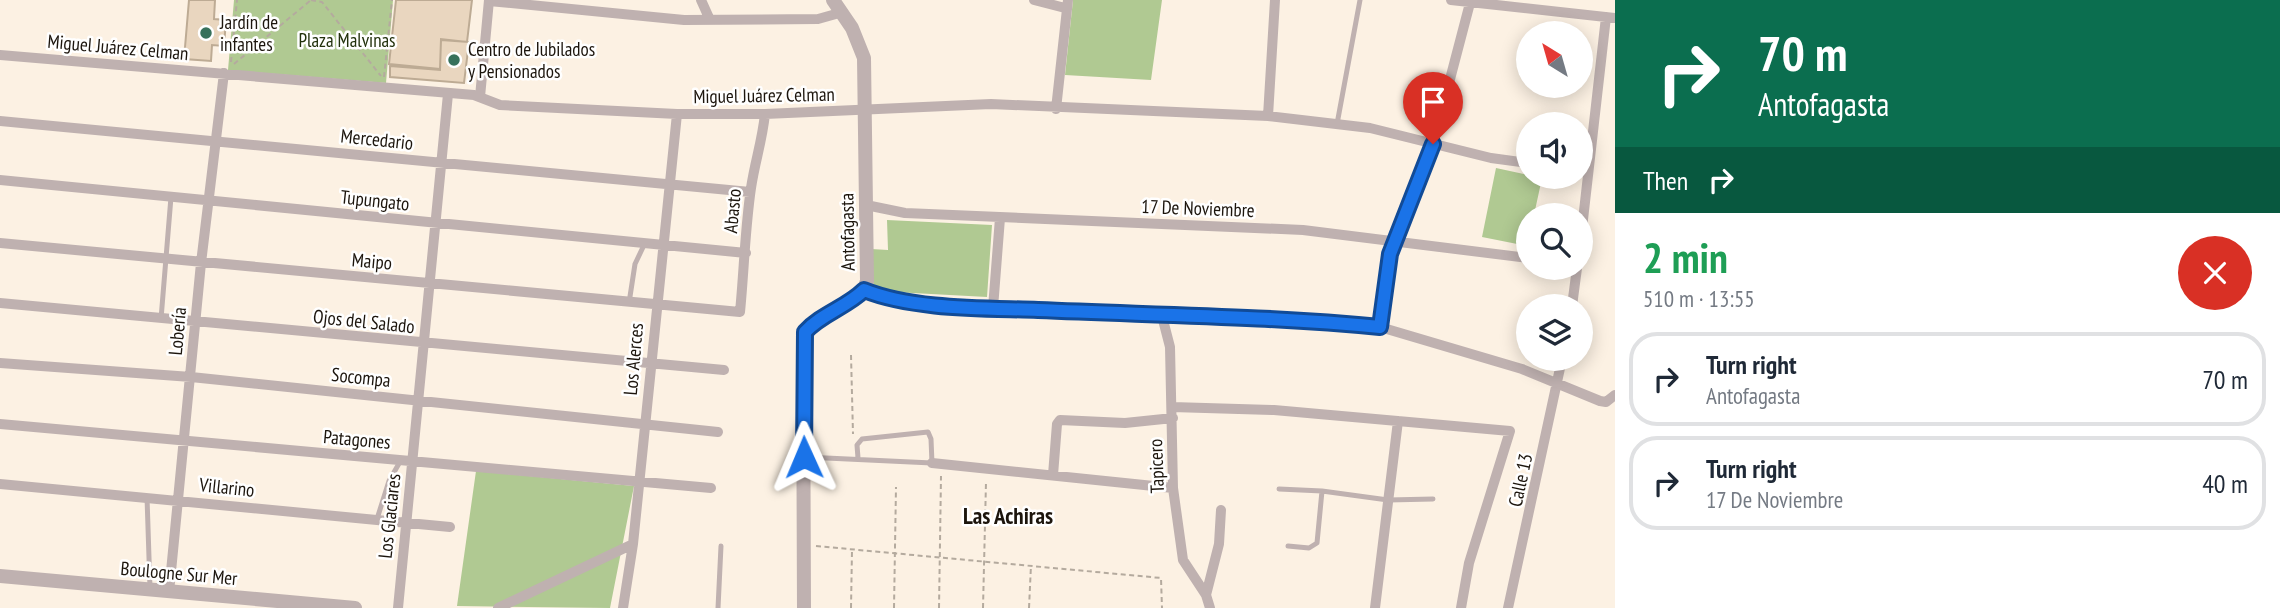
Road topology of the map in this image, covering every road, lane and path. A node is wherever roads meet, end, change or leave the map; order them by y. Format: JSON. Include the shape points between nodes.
{"nodes":[{"id":1,"x":237,"y":0,"type":"edge"},
{"id":2,"x":311,"y":0,"type":"edge"},
{"id":3,"x":392,"y":0,"type":"edge"},
{"id":4,"x":701,"y":0,"type":"edge"},
{"id":5,"x":833,"y":0,"type":"edge"},
{"id":6,"x":1034,"y":0,"type":"edge"},
{"id":7,"x":1275,"y":0,"type":"edge"},
{"id":8,"x":1360,"y":0,"type":"edge"},
{"id":9,"x":1451,"y":0,"type":"edge"},
{"id":10,"x":1577,"y":0,"type":"edge"},
{"id":11,"x":322,"y":1,"type":"edge"},
{"id":12,"x":489,"y":1,"type":"edge"},
{"id":13,"x":1469,"y":3,"type":"junction"},
{"id":14,"x":1066,"y":4,"type":"edge"},
{"id":15,"x":842,"y":12,"type":"junction"},
{"id":16,"x":1577,"y":14,"type":"junction"},
{"id":17,"x":1611,"y":18,"type":"edge"},
{"id":18,"x":710,"y":20,"type":"junction"},
{"id":19,"x":0,"y":55,"type":"edge"},
{"id":20,"x":228,"y":69,"type":"junction"},
{"id":21,"x":370,"y":79,"type":"dead end"},
{"id":22,"x":384,"y":80,"type":"junction"},
{"id":23,"x":448,"y":94,"type":"junction"},
{"id":24,"x":480,"y":97,"type":"junction"},
{"id":25,"x":1056,"y":109,"type":"junction"},
{"id":26,"x":864,"y":111,"type":"junction"},
{"id":27,"x":677,"y":114,"type":"junction"},
{"id":28,"x":765,"y":114,"type":"junction"},
{"id":29,"x":1268,"y":116,"type":"junction"},
{"id":30,"x":0,"y":121,"type":"edge"},
{"id":31,"x":1337,"y":124,"type":"junction"},
{"id":32,"x":1593,"y":125,"type":"edge"},
{"id":33,"x":215,"y":140,"type":"junction"},
{"id":34,"x":1433,"y":144,"type":"junction"},
{"id":35,"x":1516,"y":161,"type":"edge"},
{"id":36,"x":441,"y":163,"type":"junction"},
{"id":37,"x":0,"y":180,"type":"edge"},
{"id":38,"x":669,"y":186,"type":"junction"},
{"id":39,"x":750,"y":192,"type":"junction"},
{"id":40,"x":171,"y":197,"type":"junction"},
{"id":41,"x":208,"y":201,"type":"junction"},
{"id":42,"x":866,"y":205,"type":"junction"},
{"id":43,"x":1000,"y":218,"type":"junction"},
{"id":44,"x":437,"y":223,"type":"junction"},
{"id":45,"x":1394,"y":240,"type":"junction"},
{"id":46,"x":0,"y":243,"type":"edge"},
{"id":47,"x":645,"y":243,"type":"junction"},
{"id":48,"x":662,"y":245,"type":"junction"},
{"id":49,"x":746,"y":253,"type":"junction"},
{"id":50,"x":1516,"y":256,"type":"edge"},
{"id":51,"x":166,"y":259,"type":"junction"},
{"id":52,"x":201,"y":263,"type":"junction"},
{"id":53,"x":429,"y":284,"type":"junction"},
{"id":54,"x":864,"y":290,"type":"junction"},
{"id":55,"x":0,"y":303,"type":"edge"},
{"id":56,"x":629,"y":303,"type":"junction"},
{"id":57,"x":656,"y":306,"type":"junction"},
{"id":58,"x":993,"y":308,"type":"junction"},
{"id":59,"x":740,"y":312,"type":"joint"},
{"id":60,"x":1162,"y":316,"type":"junction"},
{"id":61,"x":161,"y":319,"type":"junction"},
{"id":62,"x":195,"y":322,"type":"junction"},
{"id":63,"x":1380,"y":327,"type":"junction"},
{"id":64,"x":424,"y":344,"type":"junction"},
{"id":65,"x":851,"y":355,"type":"dead end"},
{"id":66,"x":0,"y":363,"type":"edge"},
{"id":67,"x":650,"y":365,"type":"junction"},
{"id":68,"x":724,"y":370,"type":"dead end"},
{"id":69,"x":1560,"y":371,"type":"edge"},
{"id":70,"x":191,"y":377,"type":"junction"},
{"id":71,"x":1557,"y":384,"type":"junction"},
{"id":72,"x":1615,"y":395,"type":"edge"},
{"id":73,"x":420,"y":401,"type":"junction"},
{"id":74,"x":1172,"y":412,"type":"junction"},
{"id":75,"x":1398,"y":421,"type":"junction"},
{"id":76,"x":0,"y":424,"type":"edge"},
{"id":77,"x":645,"y":426,"type":"junction"},
{"id":78,"x":718,"y":432,"type":"dead end"},
{"id":79,"x":186,"y":441,"type":"junction"},
{"id":80,"x":857,"y":445,"type":"junction"},
{"id":81,"x":804,"y":457,"type":"junction"},
{"id":82,"x":858,"y":458,"type":"junction"},
{"id":83,"x":407,"y":461,"type":"junction"},
{"id":84,"x":937,"y":463,"type":"junction"},
{"id":85,"x":986,"y":467,"type":"junction"},
{"id":86,"x":1053,"y":475,"type":"junction"},
{"id":87,"x":639,"y":481,"type":"junction"},
{"id":88,"x":0,"y":484,"type":"edge"},
{"id":89,"x":896,"y":487,"type":"dead end"},
{"id":90,"x":712,"y":488,"type":"dead end"},
{"id":91,"x":1173,"y":488,"type":"junction"},
{"id":92,"x":1279,"y":489,"type":"dead end"},
{"id":93,"x":1322,"y":491,"type":"junction"},
{"id":94,"x":147,"y":497,"type":"junction"},
{"id":95,"x":1433,"y":499,"type":"dead end"},
{"id":96,"x":179,"y":500,"type":"junction"},
{"id":97,"x":1388,"y":500,"type":"junction"},
{"id":98,"x":1221,"y":510,"type":"dead end"},
{"id":99,"x":377,"y":519,"type":"junction"},
{"id":100,"x":405,"y":522,"type":"junction"},
{"id":101,"x":450,"y":527,"type":"dead end"},
{"id":102,"x":633,"y":544,"type":"junction"},
{"id":103,"x":805,"y":545,"type":"junction"},
{"id":104,"x":721,"y":546,"type":"dead end"},
{"id":105,"x":1288,"y":546,"type":"dead end"},
{"id":106,"x":853,"y":549,"type":"junction"},
{"id":107,"x":895,"y":553,"type":"junction"},
{"id":108,"x":940,"y":556,"type":"junction"},
{"id":109,"x":984,"y":560,"type":"junction"},
{"id":110,"x":1031,"y":565,"type":"junction"},
{"id":111,"x":0,"y":576,"type":"edge"},
{"id":112,"x":150,"y":590,"type":"junction"},
{"id":113,"x":169,"y":592,"type":"junction"},
{"id":114,"x":1206,"y":595,"type":"junction"},
{"id":115,"x":355,"y":608,"type":"edge"},
{"id":116,"x":398,"y":608,"type":"edge"},
{"id":117,"x":498,"y":608,"type":"edge"},
{"id":118,"x":623,"y":608,"type":"edge"},
{"id":119,"x":718,"y":608,"type":"edge"},
{"id":120,"x":804,"y":608,"type":"edge"},
{"id":121,"x":851,"y":608,"type":"edge"},
{"id":122,"x":894,"y":608,"type":"edge"},
{"id":123,"x":939,"y":608,"type":"edge"},
{"id":124,"x":982,"y":608,"type":"edge"},
{"id":125,"x":1029,"y":608,"type":"edge"},
{"id":126,"x":1162,"y":608,"type":"edge"},
{"id":127,"x":1210,"y":608,"type":"edge"},
{"id":128,"x":1375,"y":608,"type":"edge"},
{"id":129,"x":1461,"y":608,"type":"edge"},
{"id":130,"x":1508,"y":608,"type":"edge"}],
"edges":[{"from":1,"to":20,"type":"path"},
{"from":2,"to":11,"type":"path"},
{"from":2,"to":20,"type":"path"},
{"from":3,"to":22,"type":"path"},
{"from":4,"to":18,"type":"street"},
{"from":5,"to":15,"type":"street","name":"Antofagasta"},
{"from":6,"to":14,"type":"street"},
{"from":7,"to":29,"type":"street"},
{"from":8,"to":31,"type":"lane"},
{"from":9,"to":13,"type":"street"},
{"from":10,"to":16,"type":"street"},
{"from":11,"to":22,"type":"path"},
{"from":12,"to":18,"type":"street"},
{"from":12,"to":24,"type":"street"},
{"from":13,"to":16,"type":"street"},
{"from":13,"to":34,"type":"street"},
{"from":14,"to":25,"type":"street"},
{"from":15,"to":18,"type":"street","via":[[818,19]]},
{"from":15,"to":26,"type":"street","name":"Antofagasta","via":[[864,58]]},
{"from":16,"to":17,"type":"street"},
{"from":17,"to":32,"type":"street"},
{"from":19,"to":20,"type":"street","name":"Miguel Juárez Celman"},
{"from":20,"to":23,"type":"street","name":"Miguel Juárez Celman"},
{"from":20,"to":33,"type":"street","name":"Lobería"},
{"from":21,"to":22,"type":"path"},
{"from":23,"to":24,"type":"street","name":"Miguel Juárez Celman"},
{"from":23,"to":36,"type":"street","name":"Los Glaciares"},
{"from":24,"to":27,"type":"street","name":"Miguel Juárez Celman","via":[[499,105]]},
{"from":25,"to":26,"type":"street","name":"Miguel Juárez Celman","via":[[969,104]]},
{"from":25,"to":29,"type":"street","name":"Miguel Juárez Celman"},
{"from":26,"to":28,"type":"street","name":"Miguel Juárez Celman"},
{"from":26,"to":42,"type":"street","name":"Antofagasta"},
{"from":27,"to":28,"type":"street","name":"Miguel Juárez Celman"},
{"from":27,"to":38,"type":"street","name":"Los Alerces"},
{"from":28,"to":39,"type":"street","name":"Abasto","via":[[762,149]]},
{"from":29,"to":31,"type":"street","name":"Miguel Juárez Celman"},
{"from":30,"to":33,"type":"street","name":"Mercedario"},
{"from":31,"to":34,"type":"street","name":"Miguel Juárez Celman"},
{"from":33,"to":36,"type":"street","name":"Mercedario"},
{"from":33,"to":41,"type":"street","name":"Lobería"},
{"from":34,"to":35,"type":"street","name":"Miguel Juárez Celman"},
{"from":34,"to":45,"type":"street"},
{"from":36,"to":38,"type":"street","name":"Mercedario"},
{"from":36,"to":44,"type":"street","name":"Los Glaciares"},
{"from":37,"to":40,"type":"street","name":"Tupungato"},
{"from":38,"to":39,"type":"street","name":"Mercedario"},
{"from":38,"to":48,"type":"street","name":"Los Alerces"},
{"from":39,"to":49,"type":"street","name":"Abasto"},
{"from":40,"to":41,"type":"street","name":"Tupungato"},
{"from":40,"to":51,"type":"lane"},
{"from":41,"to":44,"type":"street","name":"Tupungato"},
{"from":41,"to":52,"type":"street","name":"Lobería"},
{"from":42,"to":43,"type":"street","name":"17 De Noviembre","via":[[905,213]]},
{"from":42,"to":54,"type":"street","name":"Antofagasta"},
{"from":43,"to":45,"type":"street","name":"17 De Noviembre","via":[[1303,230]]},
{"from":43,"to":58,"type":"street"},
{"from":44,"to":47,"type":"street","name":"Tupungato"},
{"from":44,"to":53,"type":"street","name":"Los Glaciares"},
{"from":45,"to":50,"type":"street","name":"17 De Noviembre"},
{"from":45,"to":63,"type":"street"},
{"from":46,"to":51,"type":"street","name":"Maipo"},
{"from":47,"to":48,"type":"street","name":"Tupungato"},
{"from":47,"to":56,"type":"lane","via":[[635,264]]},
{"from":48,"to":49,"type":"street","name":"Tupungato"},
{"from":48,"to":57,"type":"street","name":"Los Alerces"},
{"from":49,"to":59,"type":"street","name":"Abasto"},
{"from":51,"to":52,"type":"street","name":"Maipo"},
{"from":51,"to":61,"type":"lane"},
{"from":52,"to":53,"type":"street","name":"Maipo"},
{"from":52,"to":62,"type":"street","name":"Lobería"},
{"from":53,"to":56,"type":"street","name":"Maipo"},
{"from":53,"to":64,"type":"street","name":"Los Glaciares"},
{"from":54,"to":58,"type":"street","via":[[897,300]]},
{"from":54,"to":81,"type":"street","name":"Antofagasta","via":[[805,332]]},
{"from":55,"to":61,"type":"street","name":"Ojos del Salado"},
{"from":56,"to":57,"type":"street","name":"Maipo"},
{"from":57,"to":59,"type":"street","name":"Maipo"},
{"from":57,"to":67,"type":"street","name":"Los Alerces"},
{"from":58,"to":60,"type":"street"},
{"from":60,"to":63,"type":"street"},
{"from":60,"to":74,"type":"street","name":"Tapicero","via":[[1170,347]]},
{"from":61,"to":62,"type":"street","name":"Ojos del Salado"},
{"from":62,"to":64,"type":"street","name":"Ojos del Salado"},
{"from":62,"to":70,"type":"street","name":"Lobería"},
{"from":63,"to":71,"type":"street","via":[[1522,369]]},
{"from":64,"to":67,"type":"street","name":"Ojos del Salado"},
{"from":64,"to":73,"type":"street","name":"Los Glaciares"},
{"from":65,"to":80,"type":"path"},
{"from":66,"to":70,"type":"street","name":"Socompa"},
{"from":67,"to":68,"type":"street","name":"Ojos del Salado"},
{"from":67,"to":77,"type":"street","name":"Los Alerces"},
{"from":69,"to":71,"type":"street","name":"Calle 13"},
{"from":70,"to":73,"type":"street","name":"Socompa"},
{"from":70,"to":79,"type":"street","name":"Lobería"},
{"from":71,"to":72,"type":"street","via":[[1600,401]]},
{"from":71,"to":130,"type":"street","name":"Calle 13"},
{"from":73,"to":77,"type":"street","name":"Socompa"},
{"from":73,"to":83,"type":"street","name":"Los Glaciares"},
{"from":74,"to":75,"type":"street","via":[[1273,410]]},
{"from":74,"to":86,"type":"street","via":[[1125,423],[1060,419]]},
{"from":74,"to":91,"type":"street","name":"Tapicero"},
{"from":75,"to":97,"type":"street"},
{"from":75,"to":129,"type":"street","via":[[1510,431],[1469,563]]},
{"from":76,"to":79,"type":"street","name":"Patagones"},
{"from":77,"to":78,"type":"street","name":"Socompa"},
{"from":77,"to":87,"type":"street","name":"Los Alerces"},
{"from":79,"to":83,"type":"street","name":"Patagones"},
{"from":79,"to":96,"type":"street","name":"Lobería"},
{"from":80,"to":82,"type":"lane"},
{"from":80,"to":84,"type":"lane","via":[[862,439],[928,432]]},
{"from":81,"to":82,"type":"lane"},
{"from":81,"to":103,"type":"street","name":"Antofagasta"},
{"from":82,"to":84,"type":"lane"},
{"from":83,"to":87,"type":"street","name":"Patagones"},
{"from":83,"to":99,"type":"lane","via":[[389,481]]},
{"from":83,"to":100,"type":"street","name":"Los Glaciares"},
{"from":84,"to":85,"type":"street"},
{"from":84,"to":108,"type":"path"},
{"from":85,"to":86,"type":"street"},
{"from":85,"to":109,"type":"path"},
{"from":86,"to":91,"type":"street"},
{"from":87,"to":90,"type":"street","name":"Patagones"},
{"from":87,"to":102,"type":"street","name":"Los Alerces"},
{"from":88,"to":94,"type":"street","name":"Villarino"},
{"from":89,"to":107,"type":"path"},
{"from":91,"to":114,"type":"street","name":"Tapicero","via":[[1185,566]]},
{"from":92,"to":93,"type":"lane"},
{"from":93,"to":97,"type":"lane"},
{"from":93,"to":105,"type":"lane","via":[[1317,543],[1308,548]]},
{"from":94,"to":96,"type":"street","name":"Villarino"},
{"from":94,"to":112,"type":"lane"},
{"from":95,"to":97,"type":"lane"},
{"from":96,"to":99,"type":"street","name":"Villarino"},
{"from":96,"to":113,"type":"street","name":"Lobería"},
{"from":97,"to":128,"type":"street"},
{"from":98,"to":114,"type":"street","via":[[1219,544]]},
{"from":99,"to":100,"type":"street","name":"Villarino"},
{"from":100,"to":101,"type":"street","name":"Villarino"},
{"from":100,"to":116,"type":"street","name":"Los Glaciares"},
{"from":102,"to":117,"type":"street"},
{"from":102,"to":118,"type":"street","name":"Los Alerces"},
{"from":103,"to":106,"type":"path"},
{"from":103,"to":120,"type":"street","name":"Antofagasta"},
{"from":104,"to":119,"type":"lane"},
{"from":106,"to":107,"type":"path"},
{"from":106,"to":121,"type":"path"},
{"from":107,"to":108,"type":"path"},
{"from":107,"to":122,"type":"path"},
{"from":108,"to":109,"type":"path"},
{"from":108,"to":123,"type":"path"},
{"from":109,"to":110,"type":"path"},
{"from":109,"to":124,"type":"path"},
{"from":110,"to":125,"type":"path"},
{"from":110,"to":126,"type":"path","via":[[1161,578]]},
{"from":111,"to":112,"type":"street","name":"Boulogne Sur Mer"},
{"from":112,"to":113,"type":"street","name":"Boulogne Sur Mer"},
{"from":113,"to":115,"type":"street","name":"Boulogne Sur Mer"},
{"from":114,"to":127,"type":"street","name":"Tapicero"}]}
